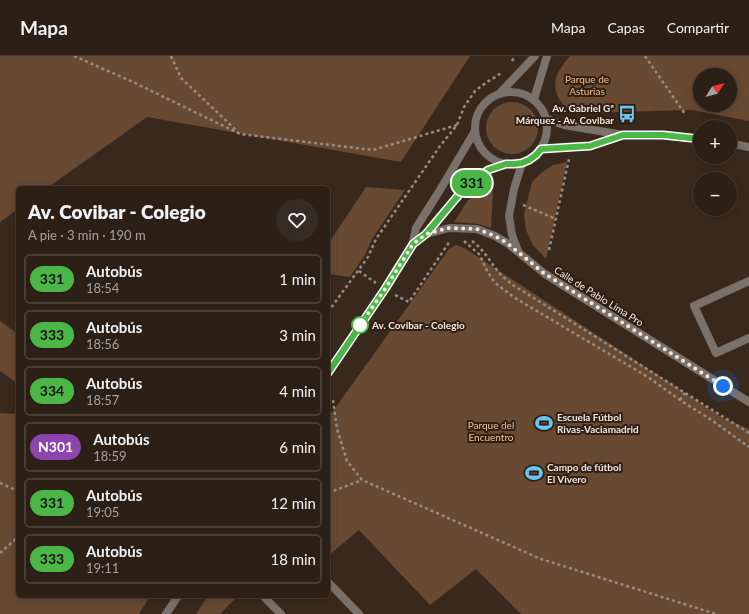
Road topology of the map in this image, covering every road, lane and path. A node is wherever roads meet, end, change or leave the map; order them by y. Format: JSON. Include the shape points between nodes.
{"nodes":[{"id":1,"x":74,"y":56,"type":"edge"},
{"id":2,"x":171,"y":56,"type":"edge"},
{"id":3,"x":515,"y":56,"type":"edge"},
{"id":4,"x":535,"y":56,"type":"edge"},
{"id":5,"x":547,"y":56,"type":"edge"},
{"id":6,"x":645,"y":56,"type":"edge"},
{"id":7,"x":509,"y":65,"type":"dead end"},
{"id":8,"x":505,"y":68,"type":"dead end"},
{"id":9,"x":500,"y":93,"type":"junction"},
{"id":10,"x":534,"y":99,"type":"junction"},
{"id":11,"x":686,"y":114,"type":"dead end"},
{"id":12,"x":547,"y":119,"type":"junction"},
{"id":13,"x":457,"y":125,"type":"junction"},
{"id":14,"x":475,"y":131,"type":"junction"},
{"id":15,"x":240,"y":134,"type":"junction"},
{"id":16,"x":623,"y":135,"type":"junction"},
{"id":17,"x":693,"y":138,"type":"edge"},
{"id":18,"x":737,"y":144,"type":"edge"},
{"id":19,"x":749,"y":147,"type":"edge"},
{"id":20,"x":541,"y":149,"type":"junction"},
{"id":21,"x":569,"y":159,"type":"dead end"},
{"id":22,"x":522,"y":163,"type":"junction"},
{"id":23,"x":506,"y":164,"type":"junction"},
{"id":24,"x":523,"y":205,"type":"dead end"},
{"id":25,"x":556,"y":219,"type":"junction"},
{"id":26,"x":426,"y":234,"type":"junction"},
{"id":27,"x":466,"y":237,"type":"dead end"},
{"id":28,"x":451,"y":239,"type":"dead end"},
{"id":29,"x":462,"y":240,"type":"dead end"},
{"id":30,"x":413,"y":244,"type":"junction"},
{"id":31,"x":549,"y":250,"type":"dead end"},
{"id":32,"x":518,"y":252,"type":"junction"},
{"id":33,"x":749,"y":281,"type":"edge"},
{"id":34,"x":402,"y":299,"type":"dead end"},
{"id":35,"x":330,"y":309,"type":"edge"},
{"id":36,"x":749,"y":338,"type":"edge"},
{"id":37,"x":330,"y":370,"type":"edge"},
{"id":38,"x":685,"y":393,"type":"junction"},
{"id":39,"x":333,"y":400,"type":"dead end"},
{"id":40,"x":680,"y":400,"type":"junction"},
{"id":41,"x":749,"y":402,"type":"edge"},
{"id":42,"x":749,"y":433,"type":"edge"},
{"id":43,"x":749,"y":447,"type":"edge"},
{"id":44,"x":362,"y":480,"type":"junction"},
{"id":45,"x":0,"y":483,"type":"edge"},
{"id":46,"x":16,"y":490,"type":"edge"},
{"id":47,"x":330,"y":492,"type":"edge"},
{"id":48,"x":16,"y":539,"type":"edge"},
{"id":49,"x":0,"y":553,"type":"edge"},
{"id":50,"x":330,"y":584,"type":"edge"},
{"id":51,"x":177,"y":598,"type":"edge"},
{"id":52,"x":266,"y":598,"type":"edge"},
{"id":53,"x":166,"y":614,"type":"edge"},
{"id":54,"x":281,"y":614,"type":"edge"},
{"id":55,"x":359,"y":614,"type":"edge"},
{"id":56,"x":716,"y":614,"type":"edge"}],
"edges":[{"from":1,"to":15,"type":"path"},
{"from":2,"to":15,"type":"path","via":[[181,78]]},
{"from":3,"to":7,"type":"path"},
{"from":4,"to":9,"type":"street"},
{"from":5,"to":10,"type":"street"},
{"from":6,"to":11,"type":"path"},
{"from":8,"to":13,"type":"path","via":[[475,91],[464,107]]},
{"from":9,"to":10,"type":"street","via":[[518,92]]},
{"from":9,"to":14,"type":"street","via":[[489,99],[481,108],[476,119]]},
{"from":10,"to":12,"type":"street"},
{"from":12,"to":16,"type":"street","via":[[564,125]]},
{"from":12,"to":20,"type":"street","via":[[546,140]]},
{"from":13,"to":15,"type":"path","via":[[373,150]]},
{"from":13,"to":35,"type":"path","via":[[384,226],[368,257]]},
{"from":14,"to":23,"type":"street","via":[[478,143],[485,153],[494,160]]},
{"from":14,"to":30,"type":"street","via":[[416,228]]},
{"from":16,"to":17,"type":"street"},
{"from":16,"to":20,"type":"street","via":[[590,146]]},
{"from":18,"to":19,"type":"street"},
{"from":20,"to":22,"type":"street"},
{"from":21,"to":25,"type":"path"},
{"from":22,"to":23,"type":"street"},
{"from":22,"to":32,"type":"street","via":[[509,216]]},
{"from":23,"to":26,"type":"street","via":[[488,170],[462,191]]},
{"from":24,"to":25,"type":"path"},
{"from":25,"to":31,"type":"path"},
{"from":26,"to":30,"type":"street"},
{"from":26,"to":32,"type":"street","name":"Calle de Pablo Lima Pro","via":[[449,228],[477,229],[495,236]]},
{"from":27,"to":38,"type":"path","via":[[478,245],[498,272],[514,285]]},
{"from":28,"to":34,"type":"path","via":[[409,302]]},
{"from":29,"to":40,"type":"path","via":[[480,254],[495,283],[515,298],[648,377]]},
{"from":30,"to":37,"type":"street"},
{"from":32,"to":41,"type":"street","name":"Calle de Pablo Lima Pro","via":[[545,274]]},
{"from":33,"to":36,"type":"street","via":[[694,306],[716,353]]},
{"from":38,"to":40,"type":"path"},
{"from":38,"to":42,"type":"path"},
{"from":39,"to":44,"type":"path","via":[[337,429],[347,461]]},
{"from":40,"to":43,"type":"path"},
{"from":44,"to":47,"type":"path"},
{"from":44,"to":56,"type":"path","via":[[541,559]]},
{"from":45,"to":46,"type":"path"},
{"from":48,"to":49,"type":"path"},
{"from":50,"to":55,"type":"street"},
{"from":51,"to":53,"type":"street"},
{"from":52,"to":54,"type":"street"}]}
